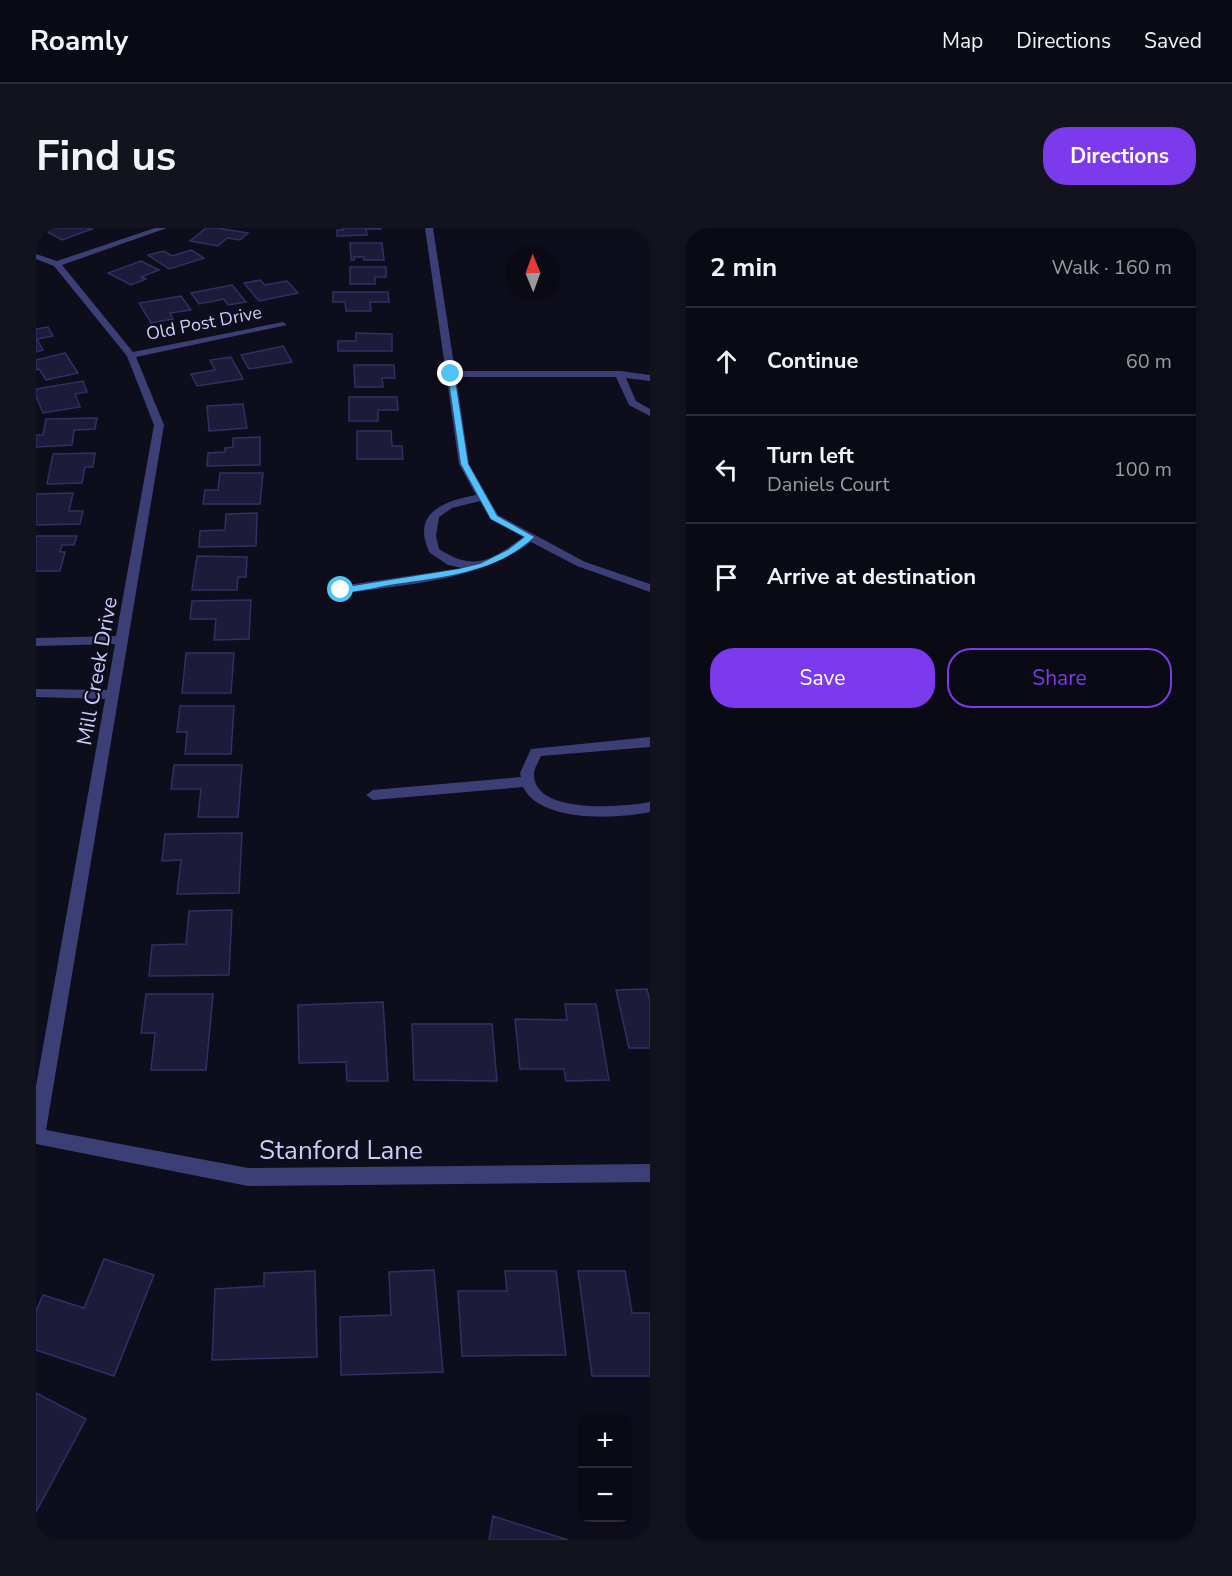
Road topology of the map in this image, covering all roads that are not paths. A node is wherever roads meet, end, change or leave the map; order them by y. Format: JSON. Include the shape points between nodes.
{"nodes":[{"id":1,"x":163,"y":228,"type":"edge"},
{"id":2,"x":429,"y":228,"type":"edge"},
{"id":3,"x":36,"y":256,"type":"edge"},
{"id":4,"x":57,"y":264,"type":"junction"},
{"id":5,"x":283,"y":325,"type":"dead end"},
{"id":6,"x":131,"y":354,"type":"junction"},
{"id":7,"x":451,"y":374,"type":"junction"},
{"id":8,"x":620,"y":374,"type":"junction"},
{"id":9,"x":650,"y":378,"type":"edge"},
{"id":10,"x":650,"y":413,"type":"edge"},
{"id":11,"x":483,"y":497,"type":"junction"},
{"id":12,"x":530,"y":537,"type":"junction"},
{"id":13,"x":482,"y":565,"type":"junction"},
{"id":14,"x":650,"y":588,"type":"edge"},
{"id":15,"x":341,"y":590,"type":"dead end"},
{"id":16,"x":122,"y":640,"type":"junction"},
{"id":17,"x":36,"y":642,"type":"edge"},
{"id":18,"x":36,"y":693,"type":"edge"},
{"id":19,"x":112,"y":695,"type":"junction"},
{"id":20,"x":650,"y":742,"type":"edge"},
{"id":21,"x":526,"y":782,"type":"junction"},
{"id":22,"x":373,"y":795,"type":"dead end"},
{"id":23,"x":650,"y":807,"type":"edge"},
{"id":24,"x":36,"y":1136,"type":"edge"},
{"id":25,"x":650,"y":1173,"type":"edge"}],
"edges":[{"from":1,"to":4,"type":"street"},
{"from":2,"to":7,"type":"street"},
{"from":3,"to":4,"type":"street","name":"Mill Creek Drive"},
{"from":4,"to":6,"type":"street","name":"Mill Creek Drive"},
{"from":5,"to":6,"type":"street","name":"Old Post Drive"},
{"from":6,"to":16,"type":"street","name":"Mill Creek Drive","via":[[159,425]]},
{"from":7,"to":8,"type":"street"},
{"from":7,"to":11,"type":"street","via":[[464,464]]},
{"from":8,"to":9,"type":"street"},
{"from":8,"to":10,"type":"street","via":[[632,403]]},
{"from":11,"to":12,"type":"street","via":[[494,518]]},
{"from":11,"to":13,"type":"street","via":[[437,510],[431,531],[434,551],[452,563]]},
{"from":12,"to":13,"type":"street"},
{"from":12,"to":14,"type":"street","via":[[581,564]]},
{"from":13,"to":15,"type":"street"},
{"from":16,"to":17,"type":"street"},
{"from":16,"to":19,"type":"street","name":"Mill Creek Drive"},
{"from":18,"to":19,"type":"street"},
{"from":19,"to":24,"type":"street","name":"Mill Creek Drive"},
{"from":20,"to":21,"type":"street","via":[[536,752],[526,766]]},
{"from":21,"to":22,"type":"street"},
{"from":21,"to":23,"type":"street","via":[[544,803],[584,812],[634,812]]},
{"from":24,"to":25,"type":"street","name":"Stanford Lane","via":[[248,1177]]}]}
